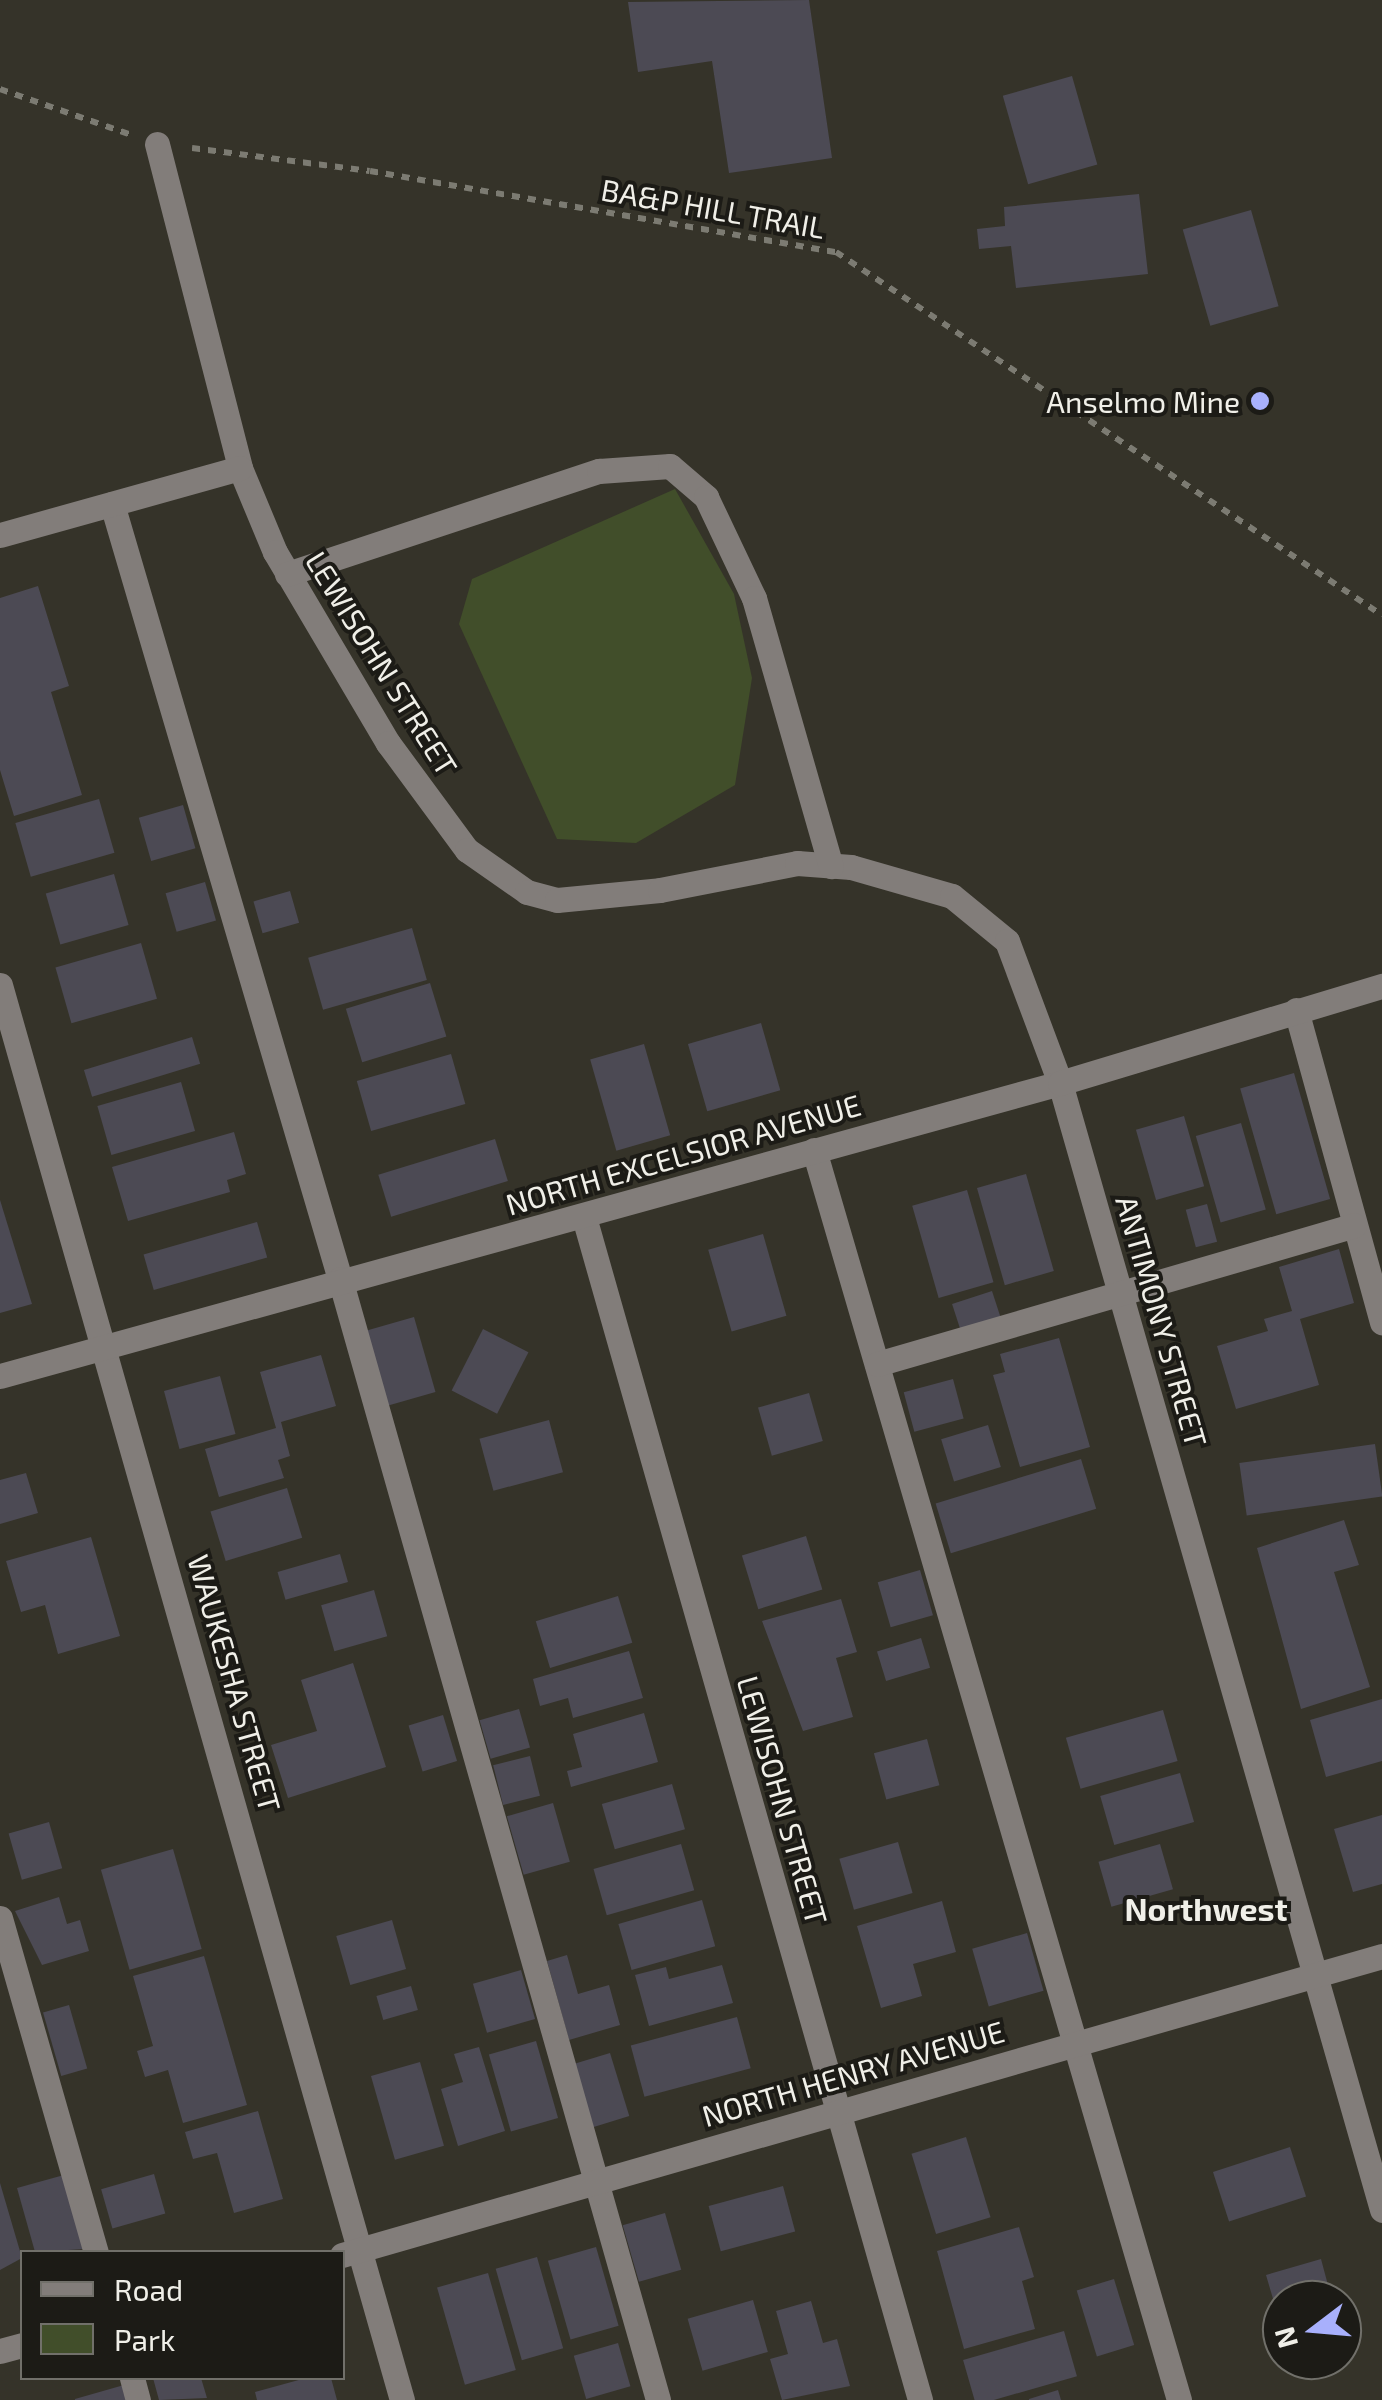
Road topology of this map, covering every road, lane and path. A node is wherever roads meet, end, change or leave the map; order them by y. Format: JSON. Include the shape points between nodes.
{"nodes":[{"id":1,"x":0,"y":89,"type":"edge"},
{"id":2,"x":157,"y":144,"type":"junction"},
{"id":3,"x":240,"y":468,"type":"junction"},
{"id":4,"x":112,"y":504,"type":"junction"},
{"id":5,"x":0,"y":535,"type":"edge"},
{"id":6,"x":287,"y":574,"type":"junction"},
{"id":7,"x":1382,"y":616,"type":"edge"},
{"id":8,"x":832,"y":866,"type":"junction"},
{"id":9,"x":526,"y":892,"type":"joint"},
{"id":10,"x":0,"y":985,"type":"edge"},
{"id":11,"x":1382,"y":986,"type":"edge"},
{"id":12,"x":1296,"y":1010,"type":"junction"},
{"id":13,"x":1060,"y":1084,"type":"junction"},
{"id":14,"x":814,"y":1150,"type":"junction"},
{"id":15,"x":584,"y":1218,"type":"junction"},
{"id":16,"x":1354,"y":1225,"type":"junction"},
{"id":17,"x":340,"y":1279,"type":"junction"},
{"id":18,"x":1119,"y":1292,"type":"junction"},
{"id":19,"x":1382,"y":1322,"type":"edge"},
{"id":20,"x":107,"y":1346,"type":"junction"},
{"id":21,"x":877,"y":1364,"type":"junction"},
{"id":22,"x":0,"y":1376,"type":"edge"},
{"id":23,"x":0,"y":1918,"type":"edge"},
{"id":24,"x":1382,"y":1956,"type":"edge"},
{"id":25,"x":1317,"y":1975,"type":"junction"},
{"id":26,"x":1076,"y":2043,"type":"junction"},
{"id":27,"x":838,"y":2111,"type":"junction"},
{"id":28,"x":596,"y":2182,"type":"junction"},
{"id":29,"x":1382,"y":2210,"type":"edge"},
{"id":30,"x":95,"y":2250,"type":"edge"},
{"id":31,"x":351,"y":2252,"type":"edge"},
{"id":32,"x":402,"y":2400,"type":"edge"},
{"id":33,"x":658,"y":2400,"type":"edge"},
{"id":34,"x":920,"y":2400,"type":"edge"},
{"id":35,"x":1179,"y":2400,"type":"edge"}],
"edges":[{"from":1,"to":2,"type":"path","name":"BA&P HILL TRAIL"},
{"from":2,"to":3,"type":"street","name":"LEWISOHN STREET"},
{"from":2,"to":7,"type":"path","name":"BA&P HILL TRAIL","via":[[370,171],[836,252]]},
{"from":3,"to":4,"type":"street"},
{"from":3,"to":6,"type":"street","name":"LEWISOHN STREET"},
{"from":4,"to":5,"type":"street"},
{"from":4,"to":17,"type":"street"},
{"from":6,"to":8,"type":"street","via":[[599,471],[670,466],[706,497],[754,598]]},
{"from":6,"to":9,"type":"street","name":"LEWISOHN STREET","via":[[350,683],[441,817],[493,873]]},
{"from":8,"to":9,"type":"street","name":"ANTIMONY STREET","via":[[757,869],[602,898],[557,900]]},
{"from":8,"to":13,"type":"street","name":"ANTIMONY STREET","via":[[908,879],[982,917],[1021,966]]},
{"from":10,"to":20,"type":"street","name":"WAUKESHA STREET"},
{"from":11,"to":12,"type":"street","name":"NORTH EXCELSIOR AVENUE"},
{"from":12,"to":13,"type":"street","name":"NORTH EXCELSIOR AVENUE"},
{"from":12,"to":16,"type":"street"},
{"from":13,"to":14,"type":"street","name":"NORTH EXCELSIOR AVENUE"},
{"from":13,"to":18,"type":"street","name":"ANTIMONY STREET"},
{"from":14,"to":15,"type":"street","name":"NORTH EXCELSIOR AVENUE"},
{"from":14,"to":21,"type":"street"},
{"from":15,"to":17,"type":"street","name":"NORTH EXCELSIOR AVENUE"},
{"from":15,"to":27,"type":"street","name":"LEWISOHN STREET"},
{"from":16,"to":18,"type":"street"},
{"from":16,"to":19,"type":"street"},
{"from":17,"to":20,"type":"street","name":"NORTH EXCELSIOR AVENUE"},
{"from":17,"to":28,"type":"street"},
{"from":18,"to":21,"type":"street"},
{"from":18,"to":25,"type":"street","name":"ANTIMONY STREET"},
{"from":20,"to":22,"type":"street","name":"NORTH EXCELSIOR AVENUE"},
{"from":20,"to":31,"type":"street","name":"WAUKESHA STREET"},
{"from":21,"to":26,"type":"street"},
{"from":23,"to":30,"type":"street"},
{"from":24,"to":25,"type":"street","name":"NORTH HENRY AVENUE"},
{"from":25,"to":26,"type":"street","name":"NORTH HENRY AVENUE"},
{"from":25,"to":29,"type":"street","name":"ANTIMONY STREET"},
{"from":26,"to":27,"type":"street","name":"NORTH HENRY AVENUE"},
{"from":26,"to":35,"type":"street"},
{"from":27,"to":28,"type":"street","name":"NORTH HENRY AVENUE"},
{"from":27,"to":34,"type":"street","name":"LEWISOHN STREET"},
{"from":28,"to":31,"type":"street","name":"NORTH HENRY AVENUE"},
{"from":28,"to":33,"type":"street"},
{"from":31,"to":32,"type":"street","name":"WAUKESHA STREET"}]}
